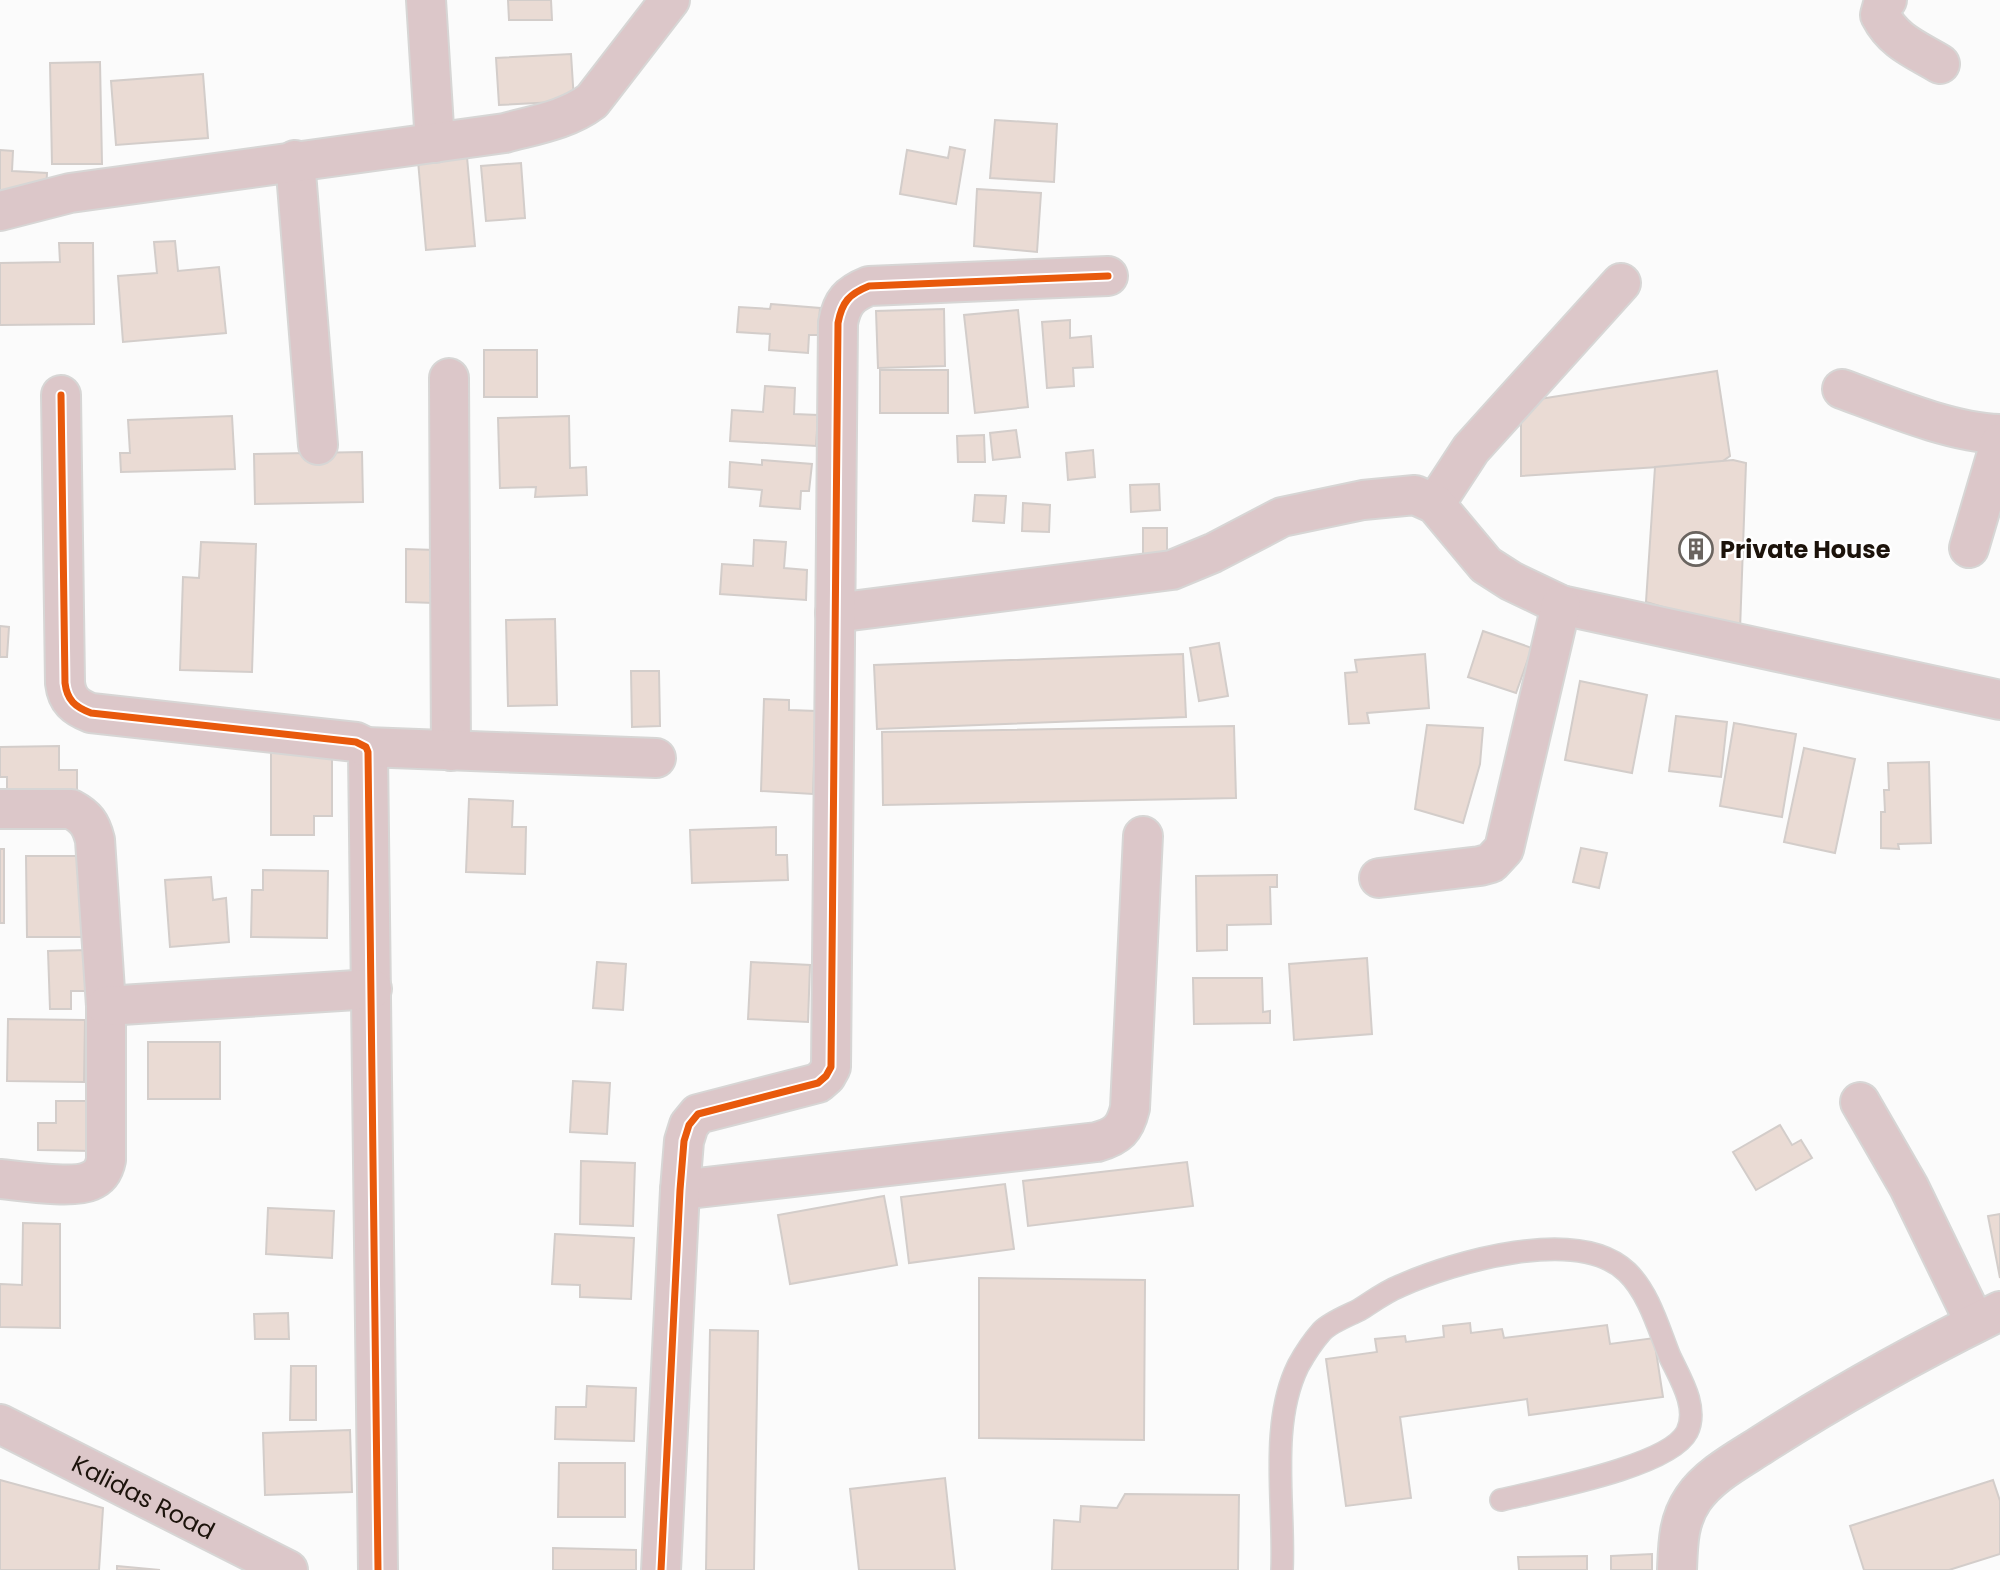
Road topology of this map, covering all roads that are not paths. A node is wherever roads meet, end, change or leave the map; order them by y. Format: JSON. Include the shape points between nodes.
{"nodes":[{"id":1,"x":426,"y":0,"type":"edge"},
{"id":2,"x":670,"y":0,"type":"edge"},
{"id":3,"x":1887,"y":0,"type":"edge"},
{"id":4,"x":1940,"y":64,"type":"dead end"},
{"id":5,"x":435,"y":142,"type":"junction"},
{"id":6,"x":296,"y":160,"type":"junction"},
{"id":7,"x":0,"y":211,"type":"edge"},
{"id":8,"x":1108,"y":276,"type":"dead end"},
{"id":9,"x":1621,"y":283,"type":"dead end"},
{"id":10,"x":449,"y":378,"type":"dead end"},
{"id":11,"x":1842,"y":389,"type":"dead end"},
{"id":12,"x":61,"y":395,"type":"dead end"},
{"id":13,"x":2000,"y":434,"type":"edge"},
{"id":14,"x":2000,"y":443,"type":"edge"},
{"id":15,"x":318,"y":446,"type":"dead end"},
{"id":16,"x":1435,"y":504,"type":"junction"},
{"id":17,"x":1969,"y":548,"type":"dead end"},
{"id":18,"x":1561,"y":605,"type":"junction"},
{"id":19,"x":835,"y":613,"type":"junction"},
{"id":20,"x":2000,"y":700,"type":"edge"},
{"id":21,"x":366,"y":747,"type":"junction"},
{"id":22,"x":452,"y":751,"type":"junction"},
{"id":23,"x":656,"y":758,"type":"dead end"},
{"id":24,"x":0,"y":809,"type":"edge"},
{"id":25,"x":1143,"y":836,"type":"dead end"},
{"id":26,"x":1379,"y":878,"type":"dead end"},
{"id":27,"x":372,"y":989,"type":"junction"},
{"id":28,"x":106,"y":1006,"type":"junction"},
{"id":29,"x":1860,"y":1102,"type":"dead end"},
{"id":30,"x":0,"y":1180,"type":"edge"},
{"id":31,"x":680,"y":1190,"type":"junction"},
{"id":32,"x":1988,"y":1317,"type":"edge"},
{"id":33,"x":0,"y":1424,"type":"edge"},
{"id":34,"x":1501,"y":1500,"type":"dead end"},
{"id":35,"x":253,"y":1561,"type":"edge"},
{"id":36,"x":288,"y":1570,"type":"edge"},
{"id":37,"x":378,"y":1570,"type":"edge"},
{"id":38,"x":661,"y":1570,"type":"edge"},
{"id":39,"x":1282,"y":1570,"type":"edge"},
{"id":40,"x":1677,"y":1570,"type":"edge"}],
"edges":[{"from":1,"to":5,"type":"street"},
{"from":2,"to":5,"type":"street","via":[[592,101],[579,110],[505,133]]},
{"from":3,"to":4,"type":"street","via":[[1881,15],[1888,30]]},
{"from":5,"to":6,"type":"street"},
{"from":6,"to":7,"type":"street","via":[[70,193]]},
{"from":6,"to":15,"type":"street"},
{"from":8,"to":19,"type":"street","via":[[869,286],[846,299],[838,323]]},
{"from":9,"to":16,"type":"street","via":[[1471,449]]},
{"from":10,"to":22,"type":"street"},
{"from":11,"to":13,"type":"street","via":[[1914,416]]},
{"from":12,"to":21,"type":"street","via":[[65,683],[72,702],[91,713],[356,742]]},
{"from":14,"to":17,"type":"street"},
{"from":16,"to":18,"type":"street","via":[[1486,565]]},
{"from":16,"to":19,"type":"street","via":[[1415,495],[1386,497],[1282,517],[1172,570]]},
{"from":18,"to":20,"type":"street"},
{"from":18,"to":26,"type":"street","via":[[1504,849],[1491,863],[1480,866]]},
{"from":19,"to":31,"type":"street","via":[[831,1067],[818,1083],[698,1114],[684,1141]]},
{"from":21,"to":22,"type":"street"},
{"from":21,"to":27,"type":"street","via":[[370,758]]},
{"from":22,"to":23,"type":"street"},
{"from":24,"to":28,"type":"street","via":[[71,809],[91,825]]},
{"from":25,"to":31,"type":"street","via":[[1130,1108],[1119,1134],[1097,1142]]},
{"from":27,"to":28,"type":"street"},
{"from":27,"to":37,"type":"street"},
{"from":28,"to":30,"type":"street","via":[[104,1171],[78,1185]]},
{"from":29,"to":32,"type":"street"},
{"from":31,"to":38,"type":"street"},
{"from":32,"to":40,"type":"street","via":[[1794,1424],[1721,1471],[1694,1496],[1681,1518]]},
{"from":33,"to":35,"type":"street","name":"Kalidas Road"},
{"from":34,"to":39,"type":"lane","via":[[1627,1468],[1672,1447],[1687,1432],[1691,1413],[1687,1394],[1643,1295],[1627,1272],[1602,1258],[1570,1250],[1522,1250],[1452,1266],[1398,1287],[1323,1331],[1298,1366],[1285,1402]]},
{"from":35,"to":36,"type":"street","name":"Kalidas Road"}]}
